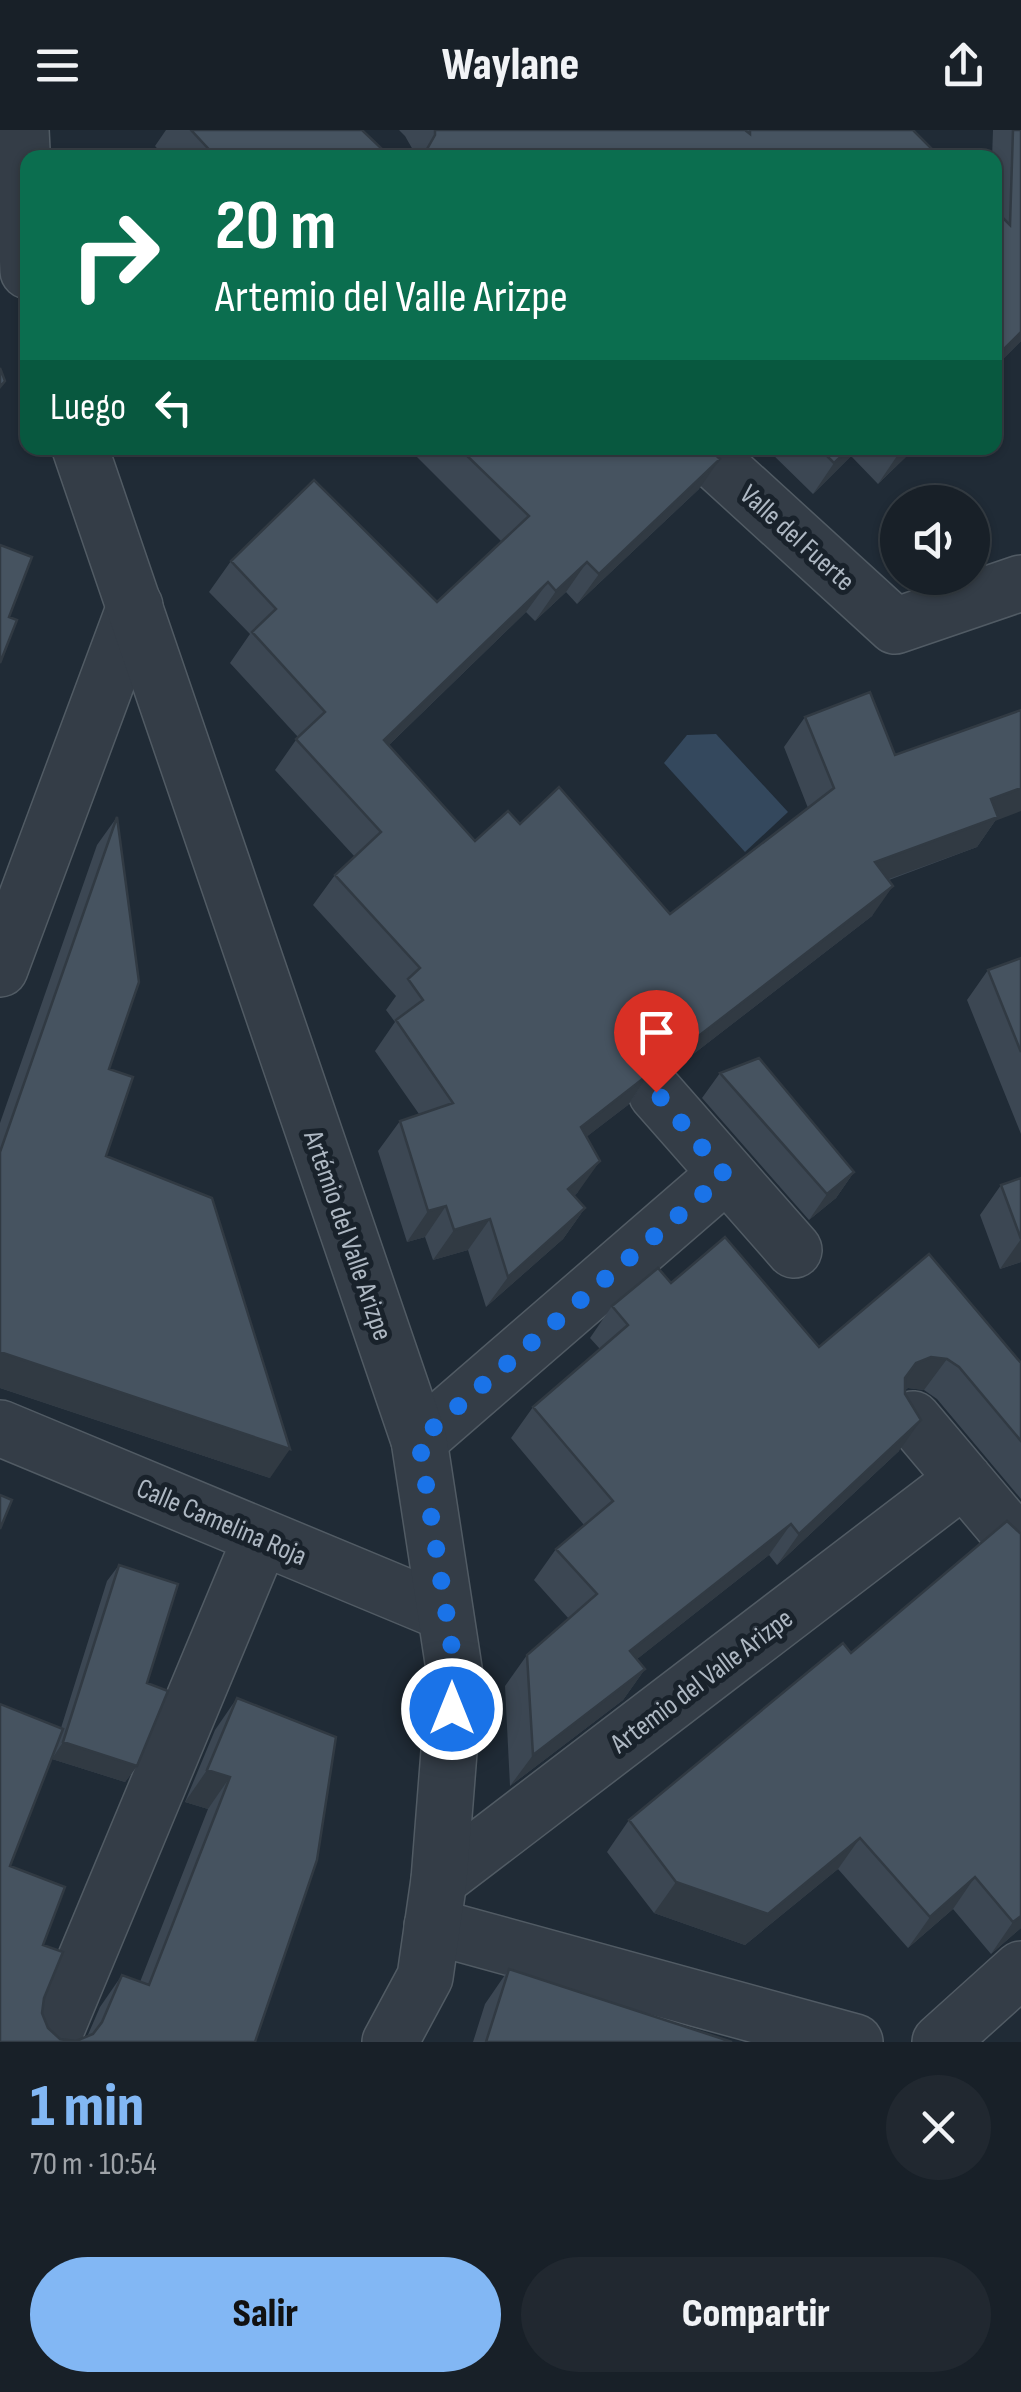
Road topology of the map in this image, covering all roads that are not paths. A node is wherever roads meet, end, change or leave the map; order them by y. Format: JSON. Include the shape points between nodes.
{"nodes":[{"id":1,"x":82,"y":455,"type":"edge"},
{"id":2,"x":708,"y":455,"type":"edge"},
{"id":3,"x":1021,"y":584,"type":"edge"},
{"id":4,"x":135,"y":606,"type":"junction"},
{"id":5,"x":0,"y":969,"type":"edge"},
{"id":6,"x":656,"y":1092,"type":"dead end"},
{"id":7,"x":725,"y":1175,"type":"junction"},
{"id":8,"x":794,"y":1250,"type":"dead end"},
{"id":9,"x":913,"y":1418,"type":"edge"},
{"id":10,"x":0,"y":1428,"type":"edge"},
{"id":11,"x":419,"y":1440,"type":"junction"},
{"id":12,"x":964,"y":1479,"type":"junction"},
{"id":13,"x":261,"y":1538,"type":"junction"},
{"id":14,"x":1021,"y":1547,"type":"edge"},
{"id":15,"x":445,"y":1613,"type":"junction"},
{"id":16,"x":435,"y":1903,"type":"junction"},
{"id":17,"x":1021,"y":1968,"type":"edge"},
{"id":18,"x":52,"y":2042,"type":"edge"},
{"id":19,"x":390,"y":2042,"type":"edge"},
{"id":20,"x":855,"y":2042,"type":"edge"},
{"id":21,"x":940,"y":2042,"type":"edge"}],
"edges":[{"from":1,"to":4,"type":"street","name":"Artémio del Valle Arizpe"},
{"from":2,"to":3,"type":"street","name":"Valle del Fuerte","via":[[895,626]]},
{"from":4,"to":5,"type":"street"},
{"from":4,"to":11,"type":"street","name":"Artémio del Valle Arizpe"},
{"from":6,"to":7,"type":"street"},
{"from":7,"to":8,"type":"street"},
{"from":7,"to":11,"type":"street"},
{"from":9,"to":12,"type":"street"},
{"from":10,"to":13,"type":"street","name":"Calle Camelina Roja"},
{"from":11,"to":15,"type":"street","name":"Artémio del Valle Arizpe"},
{"from":12,"to":14,"type":"street"},
{"from":12,"to":16,"type":"street","name":"Artemio del Valle Arizpe"},
{"from":13,"to":15,"type":"street","name":"Calle Camelina Roja"},
{"from":13,"to":18,"type":"street"},
{"from":15,"to":16,"type":"street","name":"Artémio del Valle Arizpe","via":[[456,1674]]},
{"from":16,"to":19,"type":"street","name":"Artémio del Valle Arizpe","via":[[425,1977]]},
{"from":16,"to":20,"type":"street"},
{"from":17,"to":21,"type":"street"}]}
